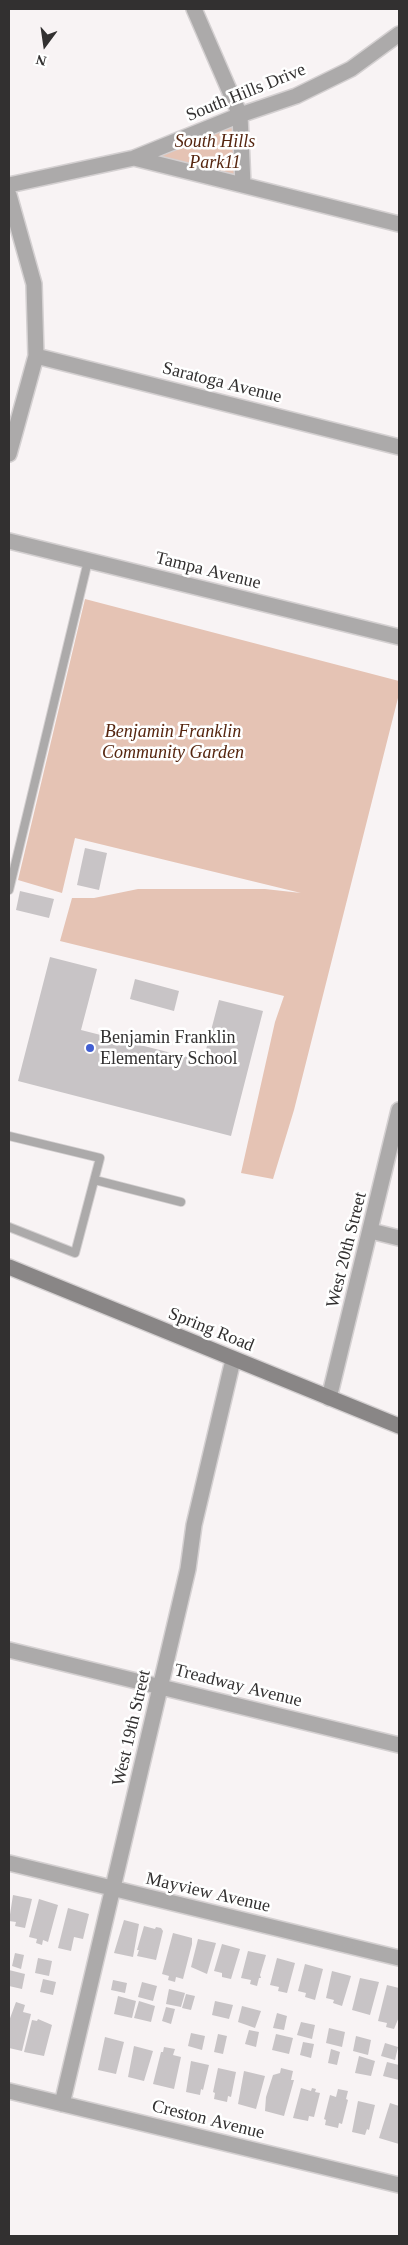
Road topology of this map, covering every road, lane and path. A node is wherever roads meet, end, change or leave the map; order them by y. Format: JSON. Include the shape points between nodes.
{"nodes":[{"id":1,"x":194,"y":9,"type":"edge"},
{"id":2,"x":399,"y":34,"type":"edge"},
{"id":3,"x":240,"y":115,"type":"junction"},
{"id":4,"x":134,"y":158,"type":"junction"},
{"id":5,"x":9,"y":185,"type":"edge"},
{"id":6,"x":243,"y":185,"type":"junction"},
{"id":7,"x":9,"y":195,"type":"edge"},
{"id":8,"x":399,"y":224,"type":"edge"},
{"id":9,"x":36,"y":356,"type":"junction"},
{"id":10,"x":399,"y":447,"type":"edge"},
{"id":11,"x":9,"y":454,"type":"edge"},
{"id":12,"x":9,"y":541,"type":"edge"},
{"id":13,"x":88,"y":560,"type":"junction"},
{"id":14,"x":399,"y":637,"type":"edge"},
{"id":15,"x":9,"y":890,"type":"edge"},
{"id":16,"x":399,"y":1110,"type":"edge"},
{"id":17,"x":9,"y":1136,"type":"edge"},
{"id":18,"x":95,"y":1180,"type":"junction"},
{"id":19,"x":181,"y":1202,"type":"dead end"},
{"id":20,"x":9,"y":1227,"type":"edge"},
{"id":21,"x":371,"y":1231,"type":"junction"},
{"id":22,"x":399,"y":1238,"type":"edge"},
{"id":23,"x":9,"y":1267,"type":"edge"},
{"id":24,"x":233,"y":1360,"type":"junction"},
{"id":25,"x":329,"y":1398,"type":"junction"},
{"id":26,"x":399,"y":1426,"type":"edge"},
{"id":27,"x":9,"y":1650,"type":"edge"},
{"id":28,"x":160,"y":1686,"type":"junction"},
{"id":29,"x":399,"y":1745,"type":"edge"},
{"id":30,"x":9,"y":1863,"type":"edge"},
{"id":31,"x":114,"y":1890,"type":"junction"},
{"id":32,"x":399,"y":1958,"type":"edge"},
{"id":33,"x":9,"y":2091,"type":"edge"},
{"id":34,"x":62,"y":2104,"type":"junction"},
{"id":35,"x":399,"y":2185,"type":"edge"}],
"edges":[{"from":1,"to":3,"type":"street"},
{"from":2,"to":3,"type":"street","name":"South Hills Drive","via":[[351,69],[296,96]]},
{"from":3,"to":4,"type":"street","name":"South Hills Drive"},
{"from":3,"to":6,"type":"street"},
{"from":4,"to":5,"type":"street","name":"South Hills Drive"},
{"from":4,"to":6,"type":"street"},
{"from":6,"to":8,"type":"street"},
{"from":7,"to":9,"type":"street","via":[[34,284]]},
{"from":9,"to":10,"type":"street","name":"Saratoga Avenue"},
{"from":9,"to":11,"type":"street"},
{"from":12,"to":13,"type":"street","name":"Tampa Avenue"},
{"from":13,"to":14,"type":"street","name":"Tampa Avenue"},
{"from":13,"to":15,"type":"lane"},
{"from":16,"to":21,"type":"street","name":"West 20th Street"},
{"from":17,"to":18,"type":"lane","via":[[100,1158]]},
{"from":18,"to":19,"type":"lane"},
{"from":18,"to":20,"type":"lane","via":[[75,1253]]},
{"from":21,"to":22,"type":"street"},
{"from":21,"to":25,"type":"street","name":"West 20th Street"},
{"from":23,"to":24,"type":"street","name":"Spring Road"},
{"from":24,"to":25,"type":"street","name":"Spring Road"},
{"from":24,"to":28,"type":"street","name":"West 19th Street"},
{"from":25,"to":26,"type":"street","name":"Spring Road"},
{"from":27,"to":28,"type":"street","name":"Treadway Avenue"},
{"from":28,"to":29,"type":"street","name":"Treadway Avenue"},
{"from":28,"to":31,"type":"street","name":"West 19th Street"},
{"from":30,"to":31,"type":"street","name":"Mayview Avenue"},
{"from":31,"to":32,"type":"street","name":"Mayview Avenue"},
{"from":31,"to":34,"type":"street","name":"West 19th Street"},
{"from":33,"to":34,"type":"street","name":"Creston Avenue"},
{"from":34,"to":35,"type":"street","name":"Creston Avenue"}]}
